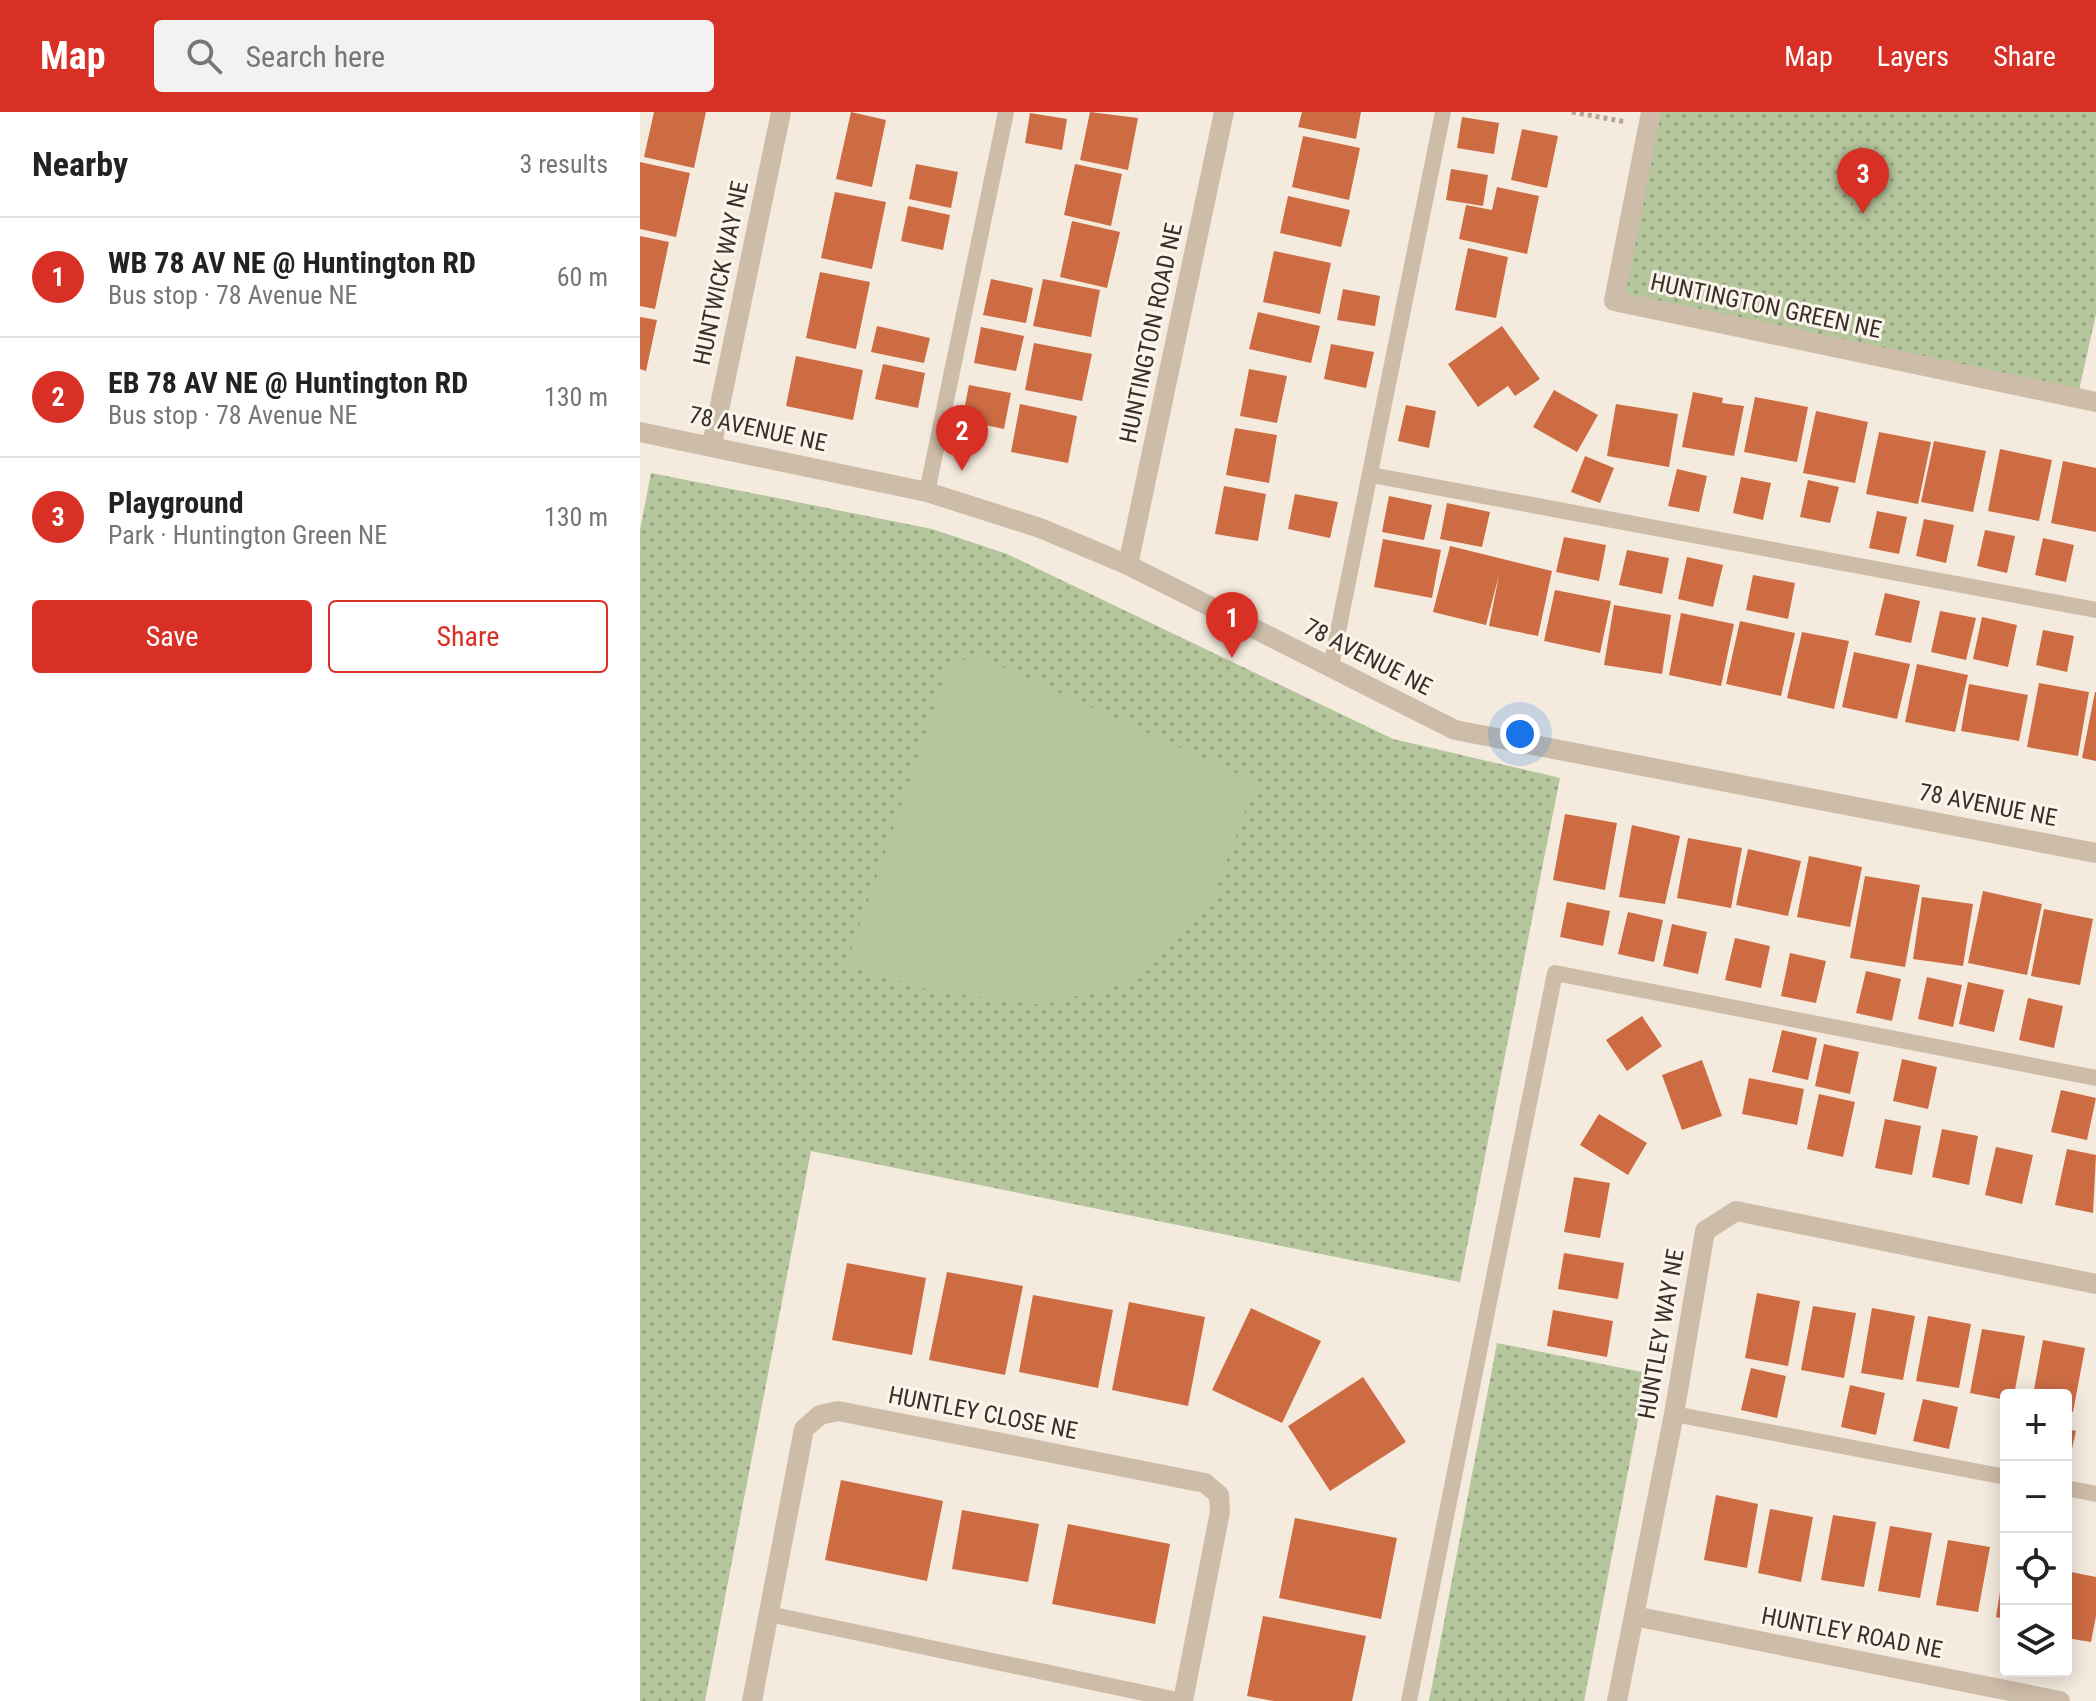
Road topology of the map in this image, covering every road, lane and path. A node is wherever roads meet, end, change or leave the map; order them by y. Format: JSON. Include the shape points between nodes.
{"nodes":[{"id":1,"x":781,"y":112,"type":"edge"},
{"id":2,"x":1006,"y":112,"type":"edge"},
{"id":3,"x":1224,"y":112,"type":"edge"},
{"id":4,"x":1443,"y":112,"type":"edge"},
{"id":5,"x":1572,"y":112,"type":"edge"},
{"id":6,"x":1649,"y":119,"type":"edge"},
{"id":7,"x":2096,"y":400,"type":"edge"},
{"id":8,"x":640,"y":432,"type":"edge"},
{"id":9,"x":712,"y":444,"type":"junction"},
{"id":10,"x":1371,"y":475,"type":"junction"},
{"id":11,"x":927,"y":492,"type":"junction"},
{"id":12,"x":1128,"y":565,"type":"junction"},
{"id":13,"x":2096,"y":610,"type":"edge"},
{"id":14,"x":1331,"y":666,"type":"junction"},
{"id":15,"x":2096,"y":853,"type":"edge"},
{"id":16,"x":2096,"y":1078,"type":"edge"},
{"id":17,"x":2096,"y":1284,"type":"edge"},
{"id":18,"x":1674,"y":1414,"type":"junction"},
{"id":19,"x":2000,"y":1476,"type":"edge"},
{"id":20,"x":2072,"y":1489,"type":"edge"},
{"id":21,"x":2096,"y":1494,"type":"edge"},
{"id":22,"x":769,"y":1614,"type":"junction"},
{"id":23,"x":1634,"y":1616,"type":"junction"},
{"id":24,"x":752,"y":1701,"type":"edge"},
{"id":25,"x":1182,"y":1701,"type":"edge"},
{"id":26,"x":1409,"y":1701,"type":"edge"},
{"id":27,"x":1617,"y":1701,"type":"edge"},
{"id":28,"x":2060,"y":1701,"type":"edge"}],
"edges":[{"from":1,"to":9,"type":"street","name":"HUNTWICK WAY NE"},
{"from":2,"to":11,"type":"lane"},
{"from":3,"to":12,"type":"street","name":"HUNTINGTON ROAD NE"},
{"from":4,"to":10,"type":"lane"},
{"from":5,"to":6,"type":"path"},
{"from":6,"to":7,"type":"street","name":"HUNTINGTON GREEN NE","via":[[1614,301]]},
{"from":8,"to":9,"type":"street","name":"78 AVENUE NE"},
{"from":9,"to":11,"type":"street","name":"78 AVENUE NE"},
{"from":10,"to":13,"type":"lane"},
{"from":10,"to":14,"type":"lane"},
{"from":11,"to":12,"type":"street","name":"78 AVENUE NE","via":[[1040,528]]},
{"from":12,"to":14,"type":"street","name":"78 AVENUE NE"},
{"from":14,"to":15,"type":"street","name":"78 AVENUE NE","via":[[1455,730]]},
{"from":16,"to":26,"type":"lane","via":[[1555,973]]},
{"from":17,"to":18,"type":"street","name":"HUNTLEY WAY NE","via":[[1736,1211],[1705,1231]]},
{"from":18,"to":19,"type":"lane"},
{"from":18,"to":23,"type":"street","name":"HUNTLEY WAY NE"},
{"from":20,"to":21,"type":"lane"},
{"from":22,"to":24,"type":"street","name":"HUNTLEY CLOSE NE"},
{"from":22,"to":25,"type":"lane"},
{"from":22,"to":25,"type":"street","name":"HUNTLEY CLOSE NE","via":[[804,1429],[820,1415],[838,1411],[1205,1483],[1219,1495],[1220,1512]]},
{"from":23,"to":27,"type":"street","name":"HUNTLEY WAY NE"},
{"from":23,"to":28,"type":"street","name":"HUNTLEY ROAD NE"}]}
